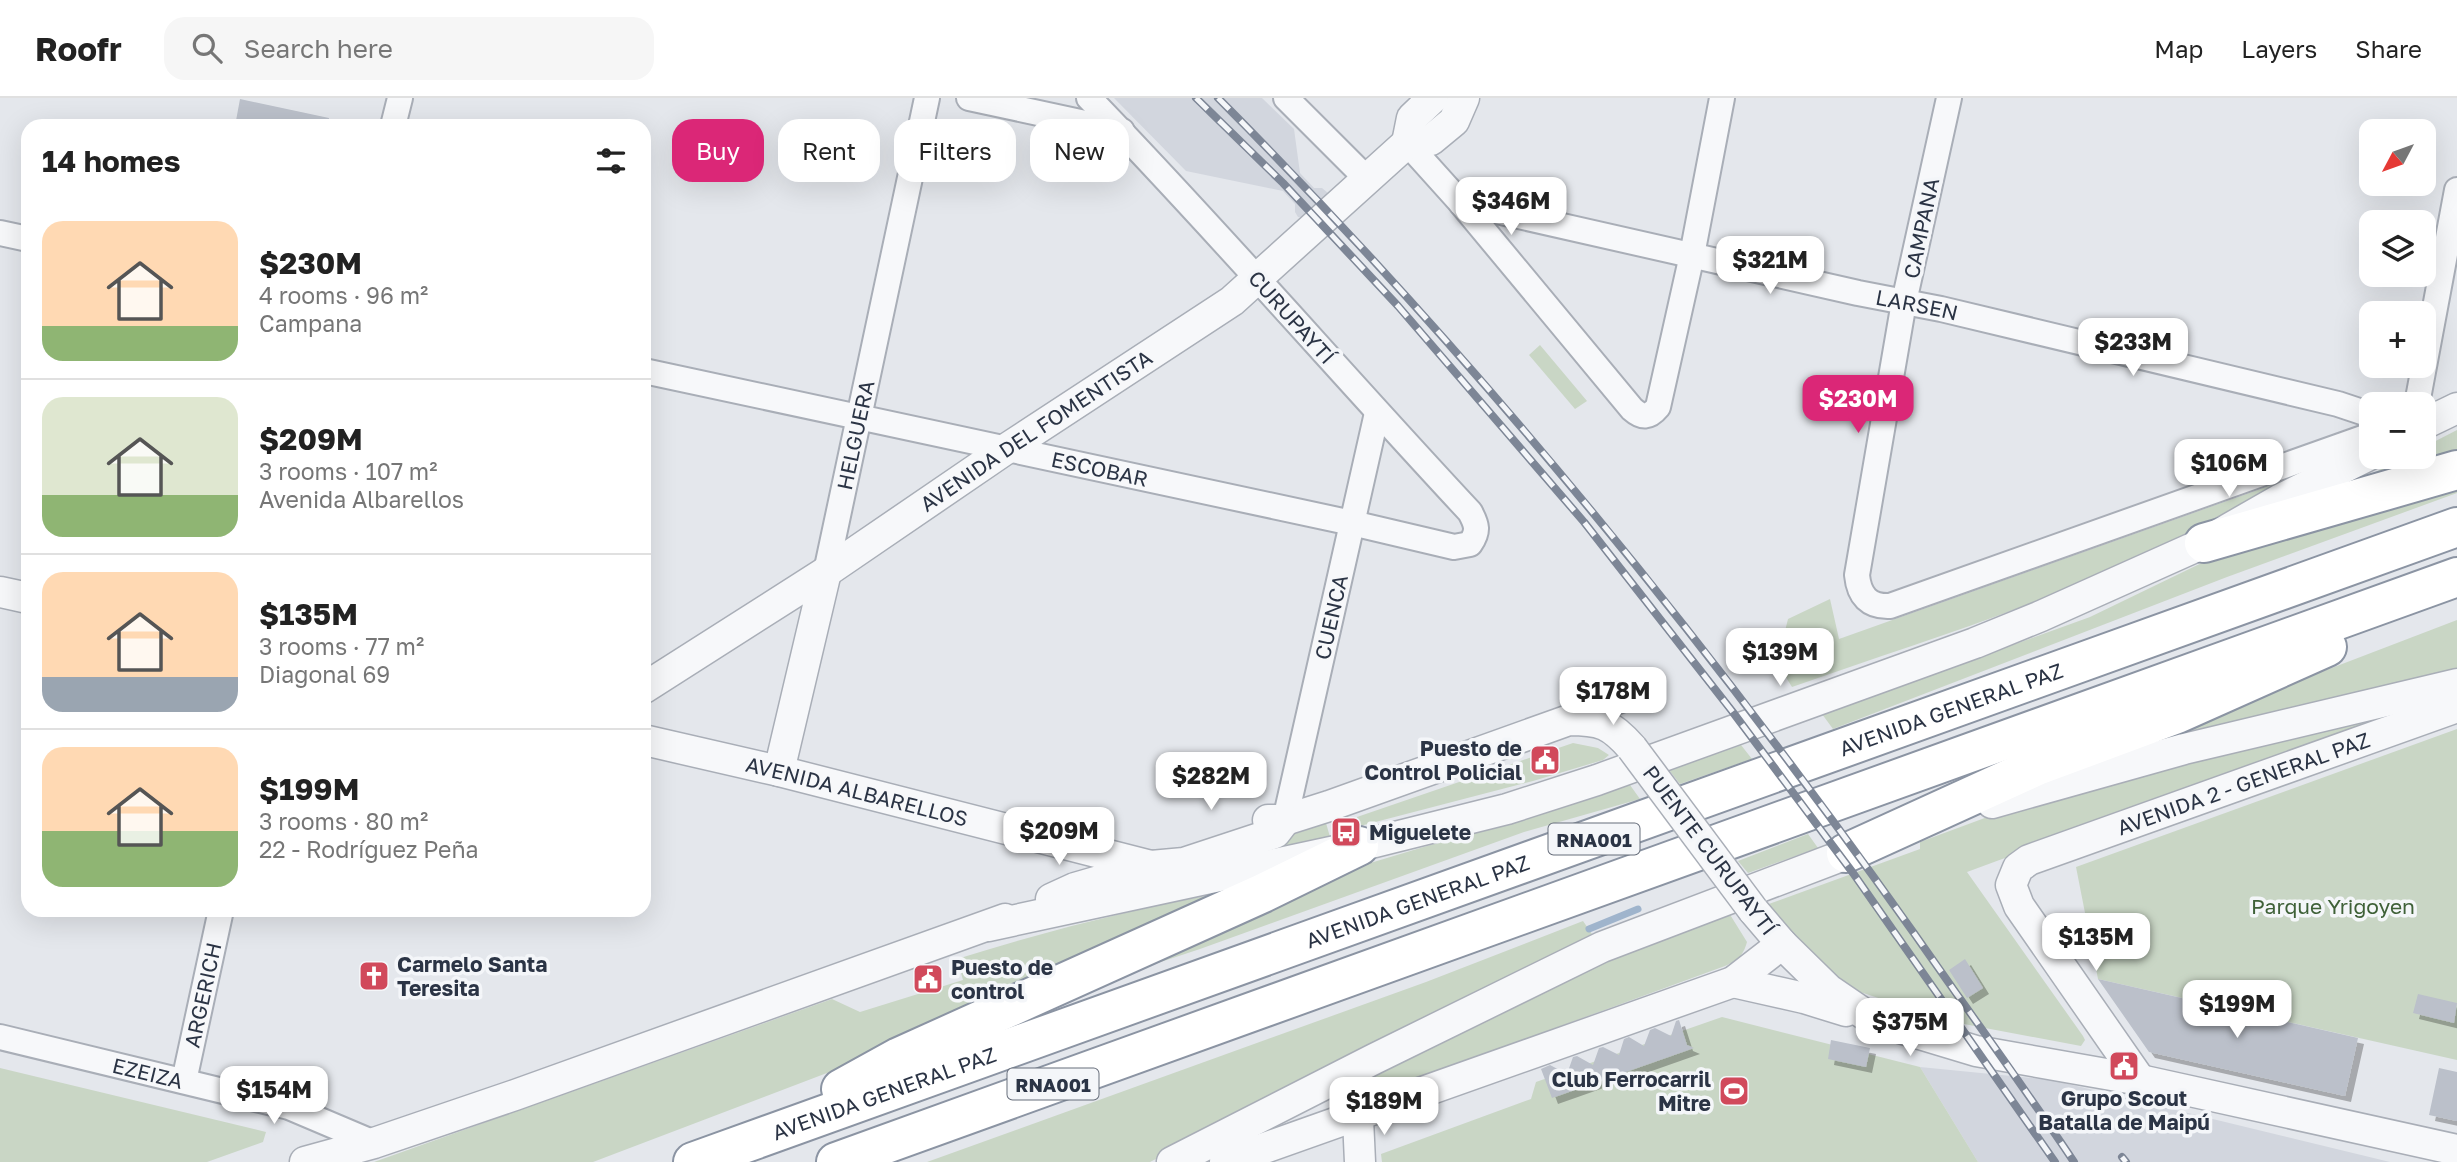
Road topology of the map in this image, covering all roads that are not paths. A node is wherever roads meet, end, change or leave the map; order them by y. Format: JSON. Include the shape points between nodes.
{"nodes":[{"id":1,"x":400,"y":98,"type":"edge"},
{"id":2,"x":927,"y":98,"type":"edge"},
{"id":3,"x":969,"y":98,"type":"edge"},
{"id":4,"x":1089,"y":98,"type":"edge"},
{"id":5,"x":1286,"y":98,"type":"edge"},
{"id":6,"x":1433,"y":98,"type":"edge"},
{"id":7,"x":1464,"y":98,"type":"edge"},
{"id":8,"x":1722,"y":98,"type":"edge"},
{"id":9,"x":1949,"y":98,"type":"edge"},
{"id":10,"x":395,"y":119,"type":"edge"},
{"id":11,"x":1066,"y":119,"type":"edge"},
{"id":12,"x":1110,"y":119,"type":"edge"},
{"id":13,"x":1129,"y":139,"type":"edge"},
{"id":14,"x":1407,"y":143,"type":"junction"},
{"id":15,"x":1367,"y":179,"type":"junction"},
{"id":16,"x":2457,"y":190,"type":"edge"},
{"id":17,"x":1461,"y":203,"type":"junction"},
{"id":18,"x":0,"y":233,"type":"edge"},
{"id":19,"x":21,"y":238,"type":"edge"},
{"id":20,"x":1692,"y":255,"type":"junction"},
{"id":21,"x":1258,"y":279,"type":"junction"},
{"id":22,"x":1905,"y":303,"type":"junction"},
{"id":23,"x":651,"y":373,"type":"edge"},
{"id":24,"x":2419,"y":392,"type":"edge"},
{"id":25,"x":2457,"y":408,"type":"edge"},
{"id":26,"x":2359,"y":411,"type":"edge"},
{"id":27,"x":1377,"y":413,"type":"junction"},
{"id":28,"x":858,"y":417,"type":"junction"},
{"id":29,"x":2436,"y":418,"type":"edge"},
{"id":30,"x":2359,"y":439,"type":"edge"},
{"id":31,"x":1006,"y":449,"type":"junction"},
{"id":32,"x":2359,"y":460,"type":"edge"},
{"id":33,"x":2457,"y":470,"type":"edge"},
{"id":34,"x":1352,"y":523,"type":"junction"},
{"id":35,"x":2457,"y":527,"type":"edge"},
{"id":36,"x":2204,"y":543,"type":"junction"},
{"id":37,"x":1470,"y":544,"type":"joint"},
{"id":38,"x":826,"y":572,"type":"junction"},
{"id":39,"x":2457,"y":577,"type":"edge"},
{"id":40,"x":2457,"y":584,"type":"edge"},
{"id":41,"x":0,"y":592,"type":"edge"},
{"id":42,"x":21,"y":596,"type":"edge"},
{"id":43,"x":651,"y":684,"type":"edge"},
{"id":44,"x":2457,"y":684,"type":"edge"},
{"id":45,"x":1642,"y":692,"type":"dead end"},
{"id":46,"x":2457,"y":707,"type":"edge"},
{"id":47,"x":1569,"y":720,"type":"junction"},
{"id":48,"x":651,"y":742,"type":"edge"},
{"id":49,"x":779,"y":771,"type":"junction"},
{"id":50,"x":1285,"y":820,"type":"junction"},
{"id":51,"x":1359,"y":846,"type":"junction"},
{"id":52,"x":1846,"y":853,"type":"junction"},
{"id":53,"x":1151,"y":866,"type":"junction"},
{"id":54,"x":219,"y":917,"type":"edge"},
{"id":55,"x":988,"y":926,"type":"junction"},
{"id":56,"x":1782,"y":944,"type":"junction"},
{"id":57,"x":1733,"y":982,"type":"junction"},
{"id":58,"x":1873,"y":1020,"type":"junction"},
{"id":59,"x":0,"y":1037,"type":"edge"},
{"id":60,"x":1374,"y":1059,"type":"junction"},
{"id":61,"x":2140,"y":1080,"type":"junction"},
{"id":62,"x":184,"y":1081,"type":"junction"},
{"id":63,"x":1357,"y":1115,"type":"junction"},
{"id":64,"x":1305,"y":1135,"type":"junction"},
{"id":65,"x":374,"y":1143,"type":"junction"},
{"id":66,"x":731,"y":1148,"type":"junction"},
{"id":67,"x":2457,"y":1150,"type":"edge"},
{"id":68,"x":305,"y":1162,"type":"edge"},
{"id":69,"x":693,"y":1162,"type":"edge"},
{"id":70,"x":836,"y":1162,"type":"edge"},
{"id":71,"x":1172,"y":1162,"type":"edge"},
{"id":72,"x":1225,"y":1162,"type":"edge"},
{"id":73,"x":1344,"y":1162,"type":"edge"},
{"id":74,"x":1360,"y":1162,"type":"edge"}],
"edges":[{"from":1,"to":10,"type":"street"},
{"from":2,"to":28,"type":"street","name":"HELGUERA"},
{"from":3,"to":11,"type":"street"},
{"from":4,"to":12,"type":"street","name":"CURUPAYTÍ"},
{"from":5,"to":15,"type":"street"},
{"from":6,"to":14,"type":"street","name":"AVENIDA DEL FOMENTISTA","via":[[1412,118]]},
{"from":7,"to":14,"type":"street","name":"AVENIDA DEL FOMENTISTA","via":[[1454,121],[1431,140]]},
{"from":8,"to":20,"type":"street"},
{"from":9,"to":22,"type":"street","name":"CAMPANA"},
{"from":13,"to":21,"type":"street","name":"CURUPAYTÍ"},
{"from":14,"to":15,"type":"street","name":"AVENIDA DEL FOMENTISTA"},
{"from":14,"to":17,"type":"street"},
{"from":15,"to":21,"type":"street","name":"AVENIDA DEL FOMENTISTA"},
{"from":16,"to":24,"type":"street"},
{"from":17,"to":20,"type":"street","name":"LARSEN"},
{"from":17,"to":20,"type":"street","via":[[1639,415],[1653,414],[1658,407]]},
{"from":18,"to":19,"type":"street"},
{"from":20,"to":22,"type":"street","name":"LARSEN"},
{"from":21,"to":27,"type":"street","name":"CURUPAYTÍ"},
{"from":21,"to":31,"type":"street","name":"AVENIDA DEL FOMENTISTA","via":[[1232,301]]},
{"from":22,"to":26,"type":"street","name":"LARSEN"},
{"from":22,"to":30,"type":"street","name":"CAMPANA","via":[[1857,575],[1862,596],[1870,603],[1890,606]]},
{"from":23,"to":28,"type":"street","name":"ESCOBAR"},
{"from":25,"to":29,"type":"street"},
{"from":27,"to":34,"type":"street","name":"CUENCA"},
{"from":27,"to":37,"type":"street","name":"CURUPAYTÍ","via":[[1470,512],[1477,526]]},
{"from":28,"to":31,"type":"street","name":"ESCOBAR"},
{"from":28,"to":38,"type":"street","name":"HELGUERA"},
{"from":31,"to":34,"type":"street","name":"ESCOBAR"},
{"from":31,"to":38,"type":"street","name":"AVENIDA DEL FOMENTISTA"},
{"from":32,"to":36,"type":"street"},
{"from":33,"to":36,"type":"highway"},
{"from":34,"to":37,"type":"street","name":"ESCOBAR","via":[[1454,547]]},
{"from":34,"to":50,"type":"street","name":"CUENCA"},
{"from":35,"to":66,"type":"highway","name":"AVENIDA GENERAL PAZ","number":"RNA001"},
{"from":36,"to":51,"type":"street","via":[[1986,639],[1685,750],[1507,809]]},
{"from":38,"to":43,"type":"street","name":"AVENIDA DEL FOMENTISTA"},
{"from":38,"to":49,"type":"street","name":"HELGUERA"},
{"from":39,"to":70,"type":"highway","number":"RNA001"},
{"from":40,"to":52,"type":"highway","via":[[2242,687],[2037,766]]},
{"from":41,"to":42,"type":"street"},
{"from":44,"to":52,"type":"street","via":[[2077,777]]},
{"from":45,"to":47,"type":"street"},
{"from":46,"to":61,"type":"street","name":"AVENIDA 2 - GENERAL PAZ","via":[[2029,860],[2018,868],[2011,885],[2013,894]]},
{"from":47,"to":50,"type":"street"},
{"from":47,"to":56,"type":"street","name":"PUENTE CURUPAYTÍ","bridge":true,"via":[[1605,723],[1617,732]]},
{"from":48,"to":49,"type":"street","name":"AVENIDA ALBARELLOS"},
{"from":49,"to":53,"type":"street","name":"AVENIDA ALBARELLOS"},
{"from":50,"to":53,"type":"street","via":[[1270,819],[1180,850]]},
{"from":51,"to":55,"type":"street"},
{"from":51,"to":66,"type":"highway","via":[[900,1057]]},
{"from":52,"to":60,"type":"street","via":[[1602,947]]},
{"from":53,"to":55,"type":"street","via":[[1075,888]]},
{"from":54,"to":62,"type":"street","name":"ARGERICH"},
{"from":55,"to":65,"type":"street"},
{"from":56,"to":57,"type":"street"},
{"from":56,"to":58,"type":"street","name":"PUENTE CURUPAYTÍ","via":[[1829,990]]},
{"from":57,"to":58,"type":"street"},
{"from":57,"to":63,"type":"street"},
{"from":58,"to":61,"type":"street","via":[[1976,1051]]},
{"from":59,"to":62,"type":"street","name":"EZEIZA"},
{"from":60,"to":63,"type":"street","via":[[1359,1085]]},
{"from":60,"to":71,"type":"street"},
{"from":61,"to":67,"type":"street"},
{"from":62,"to":65,"type":"street","name":"EZEIZA","via":[[289,1107]]},
{"from":63,"to":64,"type":"street"},
{"from":63,"to":74,"type":"street"},
{"from":64,"to":72,"type":"street"},
{"from":64,"to":73,"type":"street","via":[[1327,1140]]},
{"from":65,"to":68,"type":"street"},
{"from":66,"to":69,"type":"highway","name":"AVENIDA GENERAL PAZ","number":"RNA001"}]}
